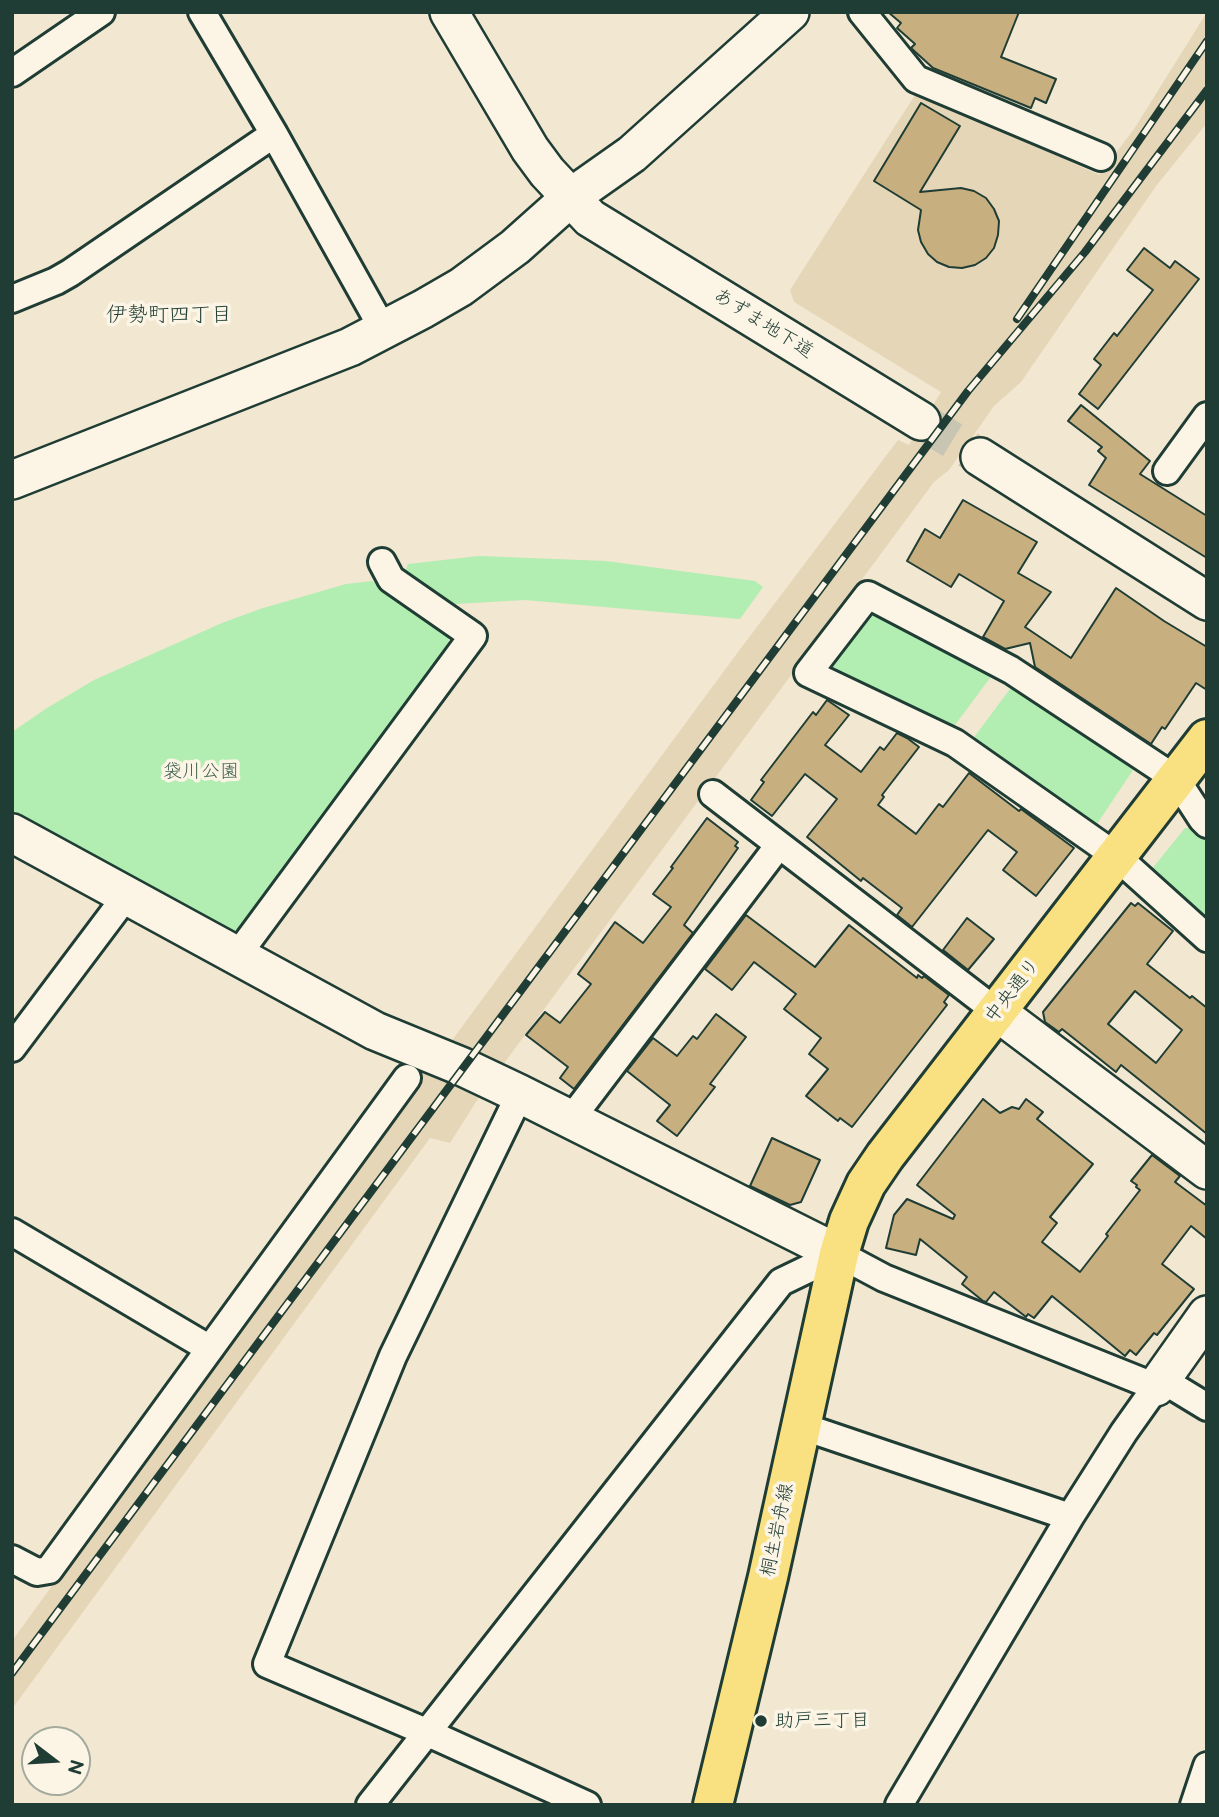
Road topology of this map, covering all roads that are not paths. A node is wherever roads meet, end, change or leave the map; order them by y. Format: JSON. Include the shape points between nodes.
{"nodes":[{"id":1,"x":101,"y":12,"type":"edge"},
{"id":2,"x":202,"y":12,"type":"edge"},
{"id":3,"x":449,"y":12,"type":"edge"},
{"id":4,"x":790,"y":12,"type":"edge"},
{"id":5,"x":862,"y":12,"type":"edge"},
{"id":6,"x":12,"y":73,"type":"edge"},
{"id":7,"x":274,"y":134,"type":"junction"},
{"id":8,"x":1101,"y":157,"type":"dead end"},
{"id":9,"x":571,"y":197,"type":"junction"},
{"id":10,"x":12,"y":299,"type":"edge"},
{"id":11,"x":384,"y":331,"type":"junction"},
{"id":12,"x":1207,"y":416,"type":"edge"},
{"id":13,"x":921,"y":421,"type":"tunnel mouth"},
{"id":14,"x":980,"y":457,"type":"tunnel mouth"},
{"id":15,"x":1167,"y":471,"type":"dead end"},
{"id":16,"x":12,"y":480,"type":"edge"},
{"id":17,"x":382,"y":562,"type":"dead end"},
{"id":18,"x":1207,"y":601,"type":"edge"},
{"id":19,"x":1207,"y":739,"type":"edge"},
{"id":20,"x":1176,"y":779,"type":"junction"},
{"id":21,"x":713,"y":794,"type":"dead end"},
{"id":22,"x":1207,"y":824,"type":"edge"},
{"id":23,"x":12,"y":833,"type":"edge"},
{"id":24,"x":779,"y":845,"type":"junction"},
{"id":25,"x":1116,"y":856,"type":"junction"},
{"id":26,"x":127,"y":895,"type":"junction"},
{"id":27,"x":1207,"y":938,"type":"edge"},
{"id":28,"x":236,"y":957,"type":"junction"},
{"id":29,"x":996,"y":1012,"type":"junction"},
{"id":30,"x":12,"y":1048,"type":"edge"},
{"id":31,"x":407,"y":1077,"type":"dead end"},
{"id":32,"x":520,"y":1094,"type":"junction"},
{"id":33,"x":571,"y":1119,"type":"junction"},
{"id":34,"x":1207,"y":1170,"type":"edge"},
{"id":35,"x":12,"y":1232,"type":"edge"},
{"id":36,"x":839,"y":1254,"type":"junction"},
{"id":37,"x":1207,"y":1315,"type":"edge"},
{"id":38,"x":210,"y":1349,"type":"junction"},
{"id":39,"x":1159,"y":1383,"type":"junction"},
{"id":40,"x":1207,"y":1407,"type":"edge"},
{"id":41,"x":801,"y":1426,"type":"junction"},
{"id":42,"x":1070,"y":1517,"type":"junction"},
{"id":43,"x":12,"y":1559,"type":"edge"},
{"id":44,"x":426,"y":1732,"type":"junction"},
{"id":45,"x":1207,"y":1766,"type":"edge"},
{"id":46,"x":370,"y":1805,"type":"edge"},
{"id":47,"x":587,"y":1805,"type":"edge"},
{"id":48,"x":713,"y":1805,"type":"edge"},
{"id":49,"x":899,"y":1805,"type":"edge"},
{"id":50,"x":1194,"y":1805,"type":"edge"}],
"edges":[{"from":1,"to":6,"type":"street"},
{"from":2,"to":7,"type":"street"},
{"from":3,"to":9,"type":"street","name":"あずま地下道","via":[[530,149]]},
{"from":4,"to":9,"type":"street","via":[[632,154]]},
{"from":5,"to":8,"type":"street","via":[[916,79]]},
{"from":7,"to":10,"type":"street","via":[[70,274]]},
{"from":7,"to":11,"type":"street"},
{"from":9,"to":11,"type":"street","via":[[461,287]]},
{"from":9,"to":13,"type":"street","name":"あずま地下道","via":[[590,218]]},
{"from":11,"to":16,"type":"street"},
{"from":12,"to":15,"type":"street"},
{"from":14,"to":18,"type":"street"},
{"from":17,"to":28,"type":"street","via":[[391,579],[473,636]]},
{"from":19,"to":20,"type":"main road","name":"中央通り"},
{"from":20,"to":22,"type":"street"},
{"from":20,"to":25,"type":"main road","name":"中央通り"},
{"from":20,"to":25,"type":"street","via":[[1010,670],[869,594],[807,673],[954,743]]},
{"from":21,"to":24,"type":"street"},
{"from":23,"to":26,"type":"street"},
{"from":24,"to":29,"type":"street"},
{"from":24,"to":33,"type":"street"},
{"from":25,"to":27,"type":"street"},
{"from":25,"to":29,"type":"main road","name":"中央通り"},
{"from":26,"to":28,"type":"street"},
{"from":26,"to":30,"type":"street"},
{"from":28,"to":32,"type":"street","via":[[375,1031]]},
{"from":29,"to":34,"type":"street"},
{"from":29,"to":36,"type":"main road","name":"中央通り","via":[[866,1184]]},
{"from":31,"to":38,"type":"street"},
{"from":32,"to":33,"type":"street"},
{"from":32,"to":44,"type":"street","via":[[393,1356],[267,1664]]},
{"from":33,"to":36,"type":"street"},
{"from":35,"to":38,"type":"street"},
{"from":36,"to":39,"type":"street","via":[[884,1278]]},
{"from":36,"to":41,"type":"main road","name":"桐生岩舟線"},
{"from":36,"to":44,"type":"street","via":[[782,1282]]},
{"from":37,"to":39,"type":"street"},
{"from":38,"to":43,"type":"street","via":[[48,1570],[37,1572]]},
{"from":39,"to":40,"type":"street"},
{"from":39,"to":42,"type":"street"},
{"from":41,"to":42,"type":"street"},
{"from":41,"to":48,"type":"main road","name":"桐生岩舟線"},
{"from":42,"to":49,"type":"street"},
{"from":44,"to":46,"type":"street"},
{"from":44,"to":47,"type":"street"},
{"from":45,"to":50,"type":"street"}]}
